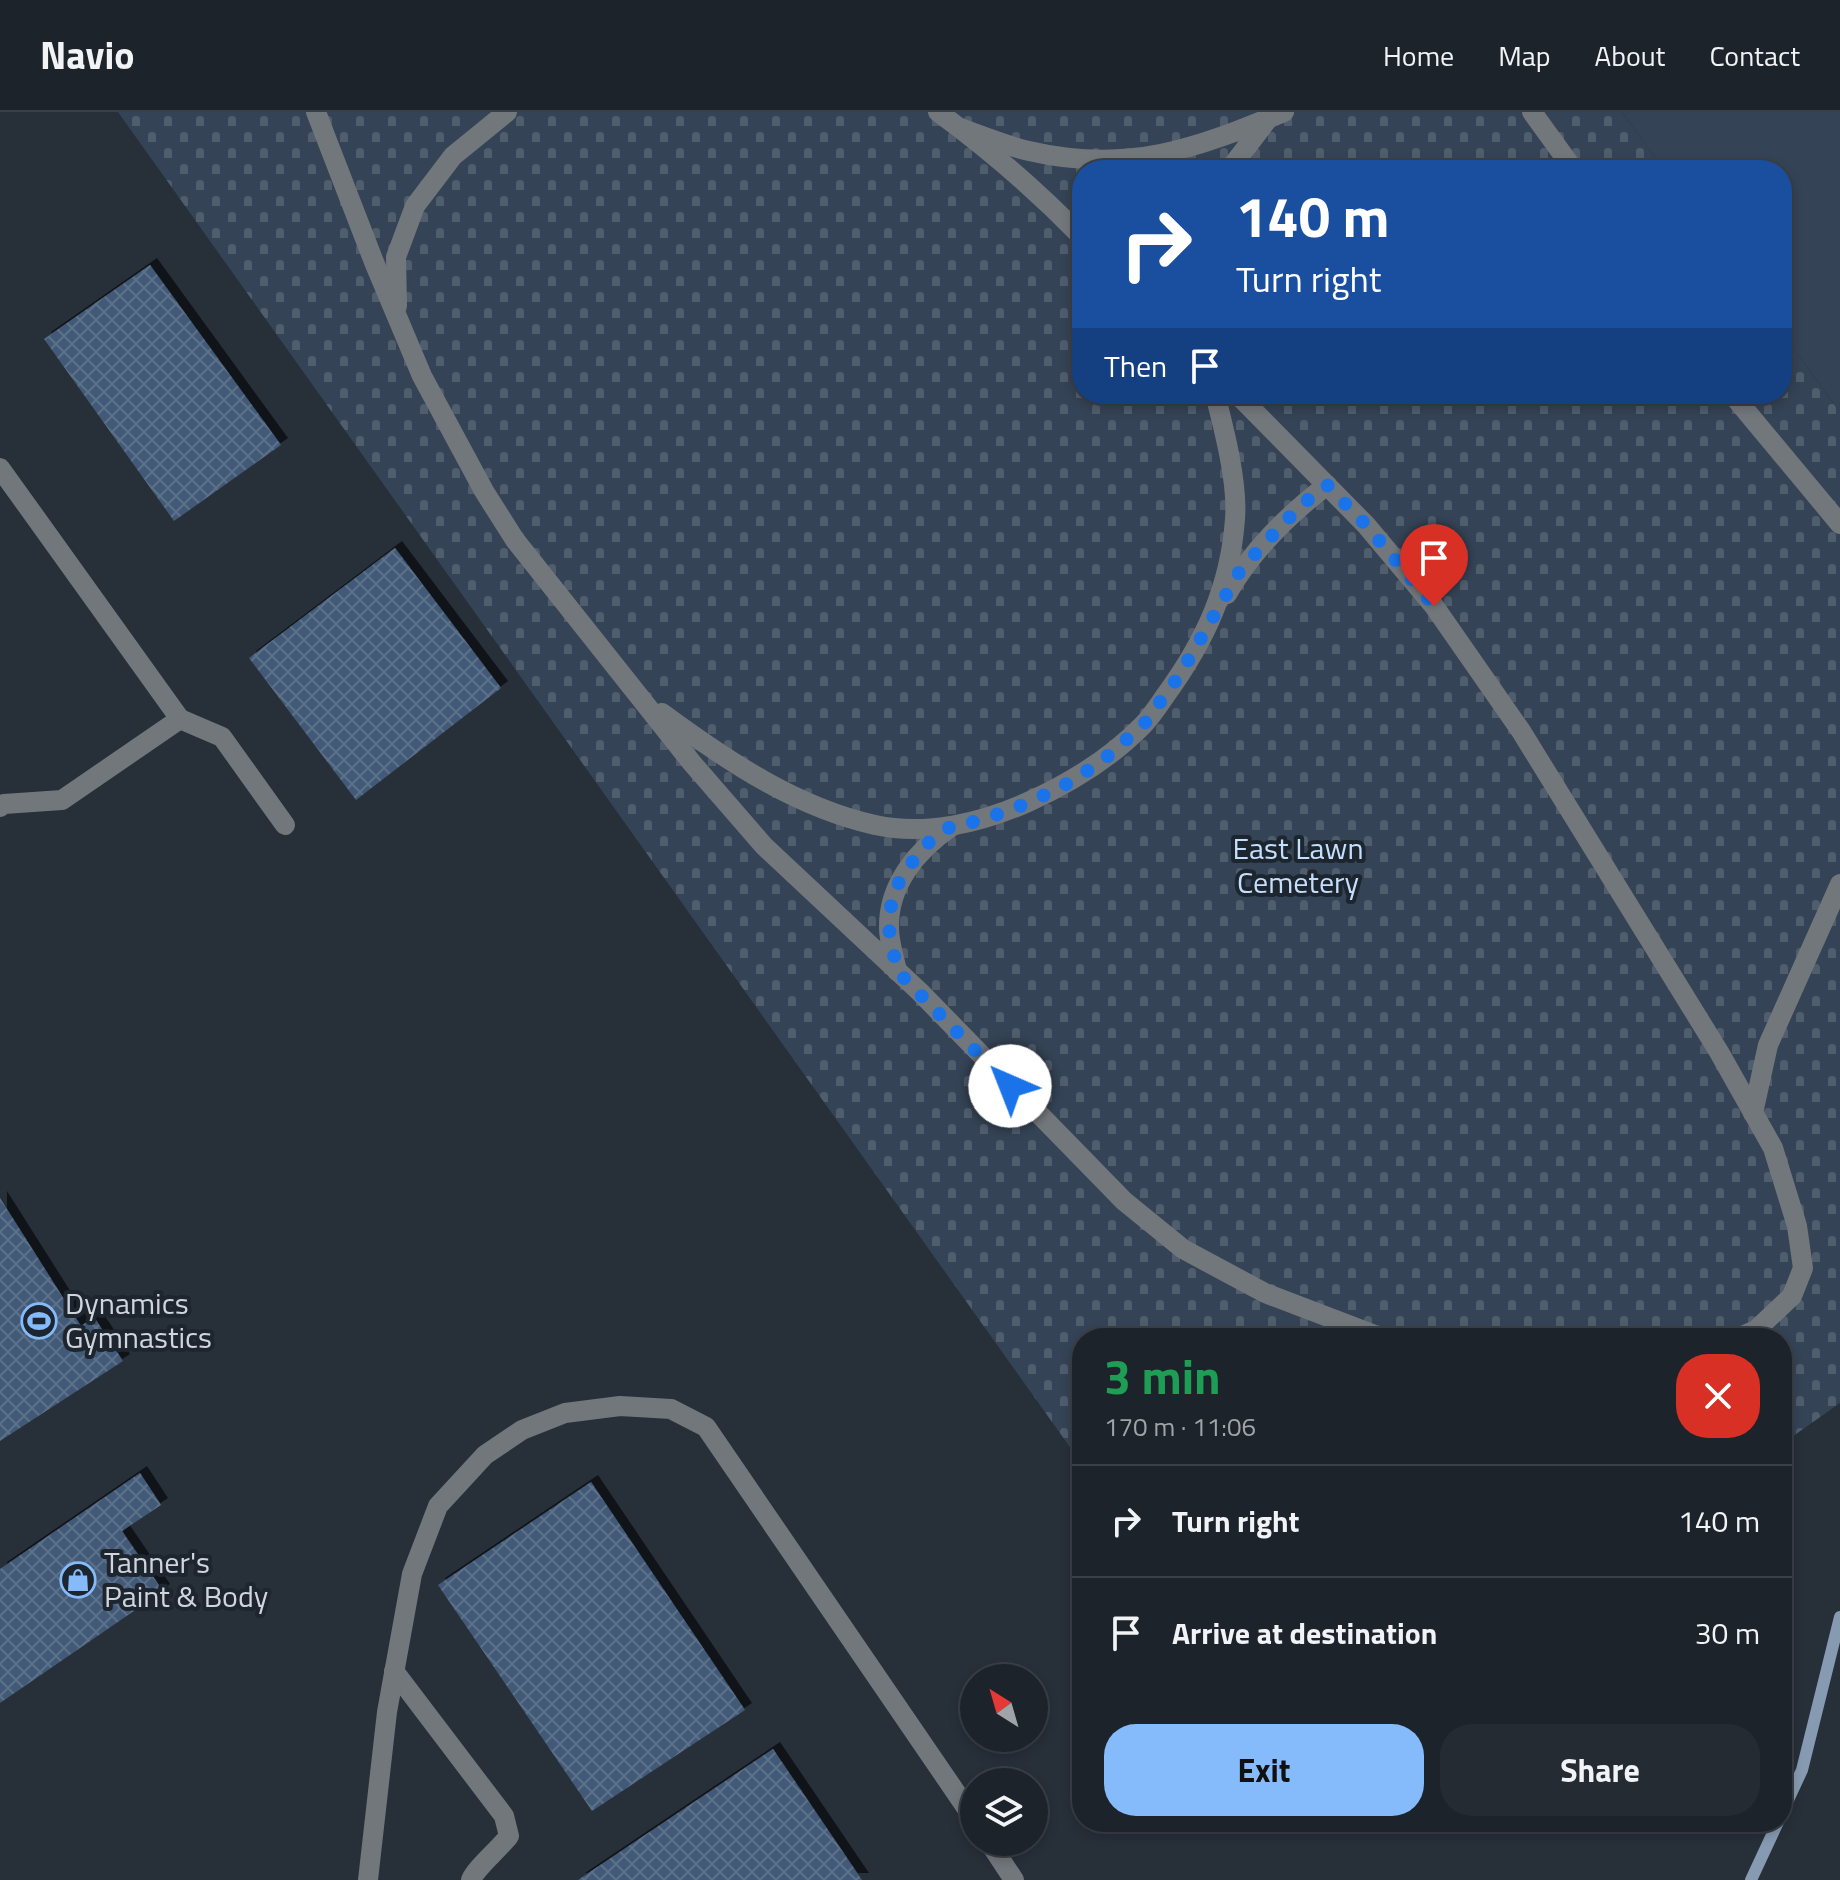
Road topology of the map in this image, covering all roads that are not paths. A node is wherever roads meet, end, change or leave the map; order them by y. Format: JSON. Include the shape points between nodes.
{"nodes":[{"id":1,"x":316,"y":112,"type":"edge"},
{"id":2,"x":507,"y":112,"type":"edge"},
{"id":3,"x":938,"y":112,"type":"edge"},
{"id":4,"x":1532,"y":112,"type":"edge"},
{"id":5,"x":1276,"y":115,"type":"edge"},
{"id":6,"x":960,"y":128,"type":"junction"},
{"id":7,"x":1238,"y":160,"type":"edge"},
{"id":8,"x":1567,"y":160,"type":"edge"},
{"id":9,"x":1072,"y":227,"type":"edge"},
{"id":10,"x":397,"y":318,"type":"junction"},
{"id":11,"x":1218,"y":404,"type":"edge"},
{"id":12,"x":1247,"y":404,"type":"edge"},
{"id":13,"x":1740,"y":404,"type":"edge"},
{"id":14,"x":0,"y":468,"type":"edge"},
{"id":15,"x":1327,"y":485,"type":"junction"},
{"id":16,"x":1840,"y":524,"type":"edge"},
{"id":17,"x":1212,"y":622,"type":"junction"},
{"id":18,"x":642,"y":699,"type":"junction"},
{"id":19,"x":180,"y":719,"type":"junction"},
{"id":20,"x":2,"y":805,"type":"edge"},
{"id":21,"x":285,"y":825,"type":"dead end"},
{"id":22,"x":953,"y":825,"type":"junction"},
{"id":23,"x":1840,"y":884,"type":"edge"},
{"id":24,"x":897,"y":971,"type":"junction"},
{"id":25,"x":1753,"y":1113,"type":"junction"},
{"id":26,"x":1357,"y":1328,"type":"edge"},
{"id":27,"x":1758,"y":1328,"type":"edge"},
{"id":28,"x":394,"y":1671,"type":"junction"},
{"id":29,"x":960,"y":1799,"type":"edge"},
{"id":30,"x":998,"y":1856,"type":"edge"},
{"id":31,"x":368,"y":1880,"type":"edge"},
{"id":32,"x":471,"y":1880,"type":"edge"},
{"id":33,"x":1014,"y":1880,"type":"edge"}],
"edges":[{"from":1,"to":10,"type":"lane"},
{"from":2,"to":10,"type":"lane","via":[[453,156],[415,206],[396,257]]},
{"from":3,"to":6,"type":"lane"},
{"from":4,"to":8,"type":"lane"},
{"from":5,"to":6,"type":"lane","via":[[1200,146],[1135,160],[1071,159],[1027,151]]},
{"from":5,"to":7,"type":"lane"},
{"from":6,"to":9,"type":"lane"},
{"from":10,"to":18,"type":"lane","via":[[491,503]]},
{"from":11,"to":17,"type":"lane","via":[[1235,517]]},
{"from":12,"to":15,"type":"lane"},
{"from":13,"to":16,"type":"lane"},
{"from":14,"to":19,"type":"lane"},
{"from":15,"to":17,"type":"lane","via":[[1241,569]]},
{"from":15,"to":25,"type":"lane","via":[[1434,606],[1521,731]]},
{"from":17,"to":22,"type":"lane","via":[[1144,724],[1101,762],[1011,810]]},
{"from":18,"to":22,"type":"lane","via":[[766,782],[822,808],[876,825]]},
{"from":18,"to":24,"type":"lane","via":[[764,846]]},
{"from":19,"to":20,"type":"lane","via":[[62,800]]},
{"from":19,"to":21,"type":"lane","via":[[222,737]]},
{"from":22,"to":24,"type":"lane","via":[[930,841],[892,894],[889,929]]},
{"from":23,"to":25,"type":"lane","via":[[1768,1045]]},
{"from":24,"to":26,"type":"lane","via":[[1124,1201],[1183,1249],[1265,1293]]},
{"from":25,"to":27,"type":"lane","via":[[1773,1148],[1797,1226],[1803,1268],[1792,1296]]},
{"from":28,"to":29,"type":"lane","via":[[412,1574],[438,1506],[485,1455],[522,1430],[565,1413],[620,1406],[671,1409],[706,1427]]},
{"from":28,"to":31,"type":"lane"},
{"from":28,"to":32,"type":"lane","via":[[504,1816],[509,1836]]},
{"from":30,"to":33,"type":"lane"}]}
